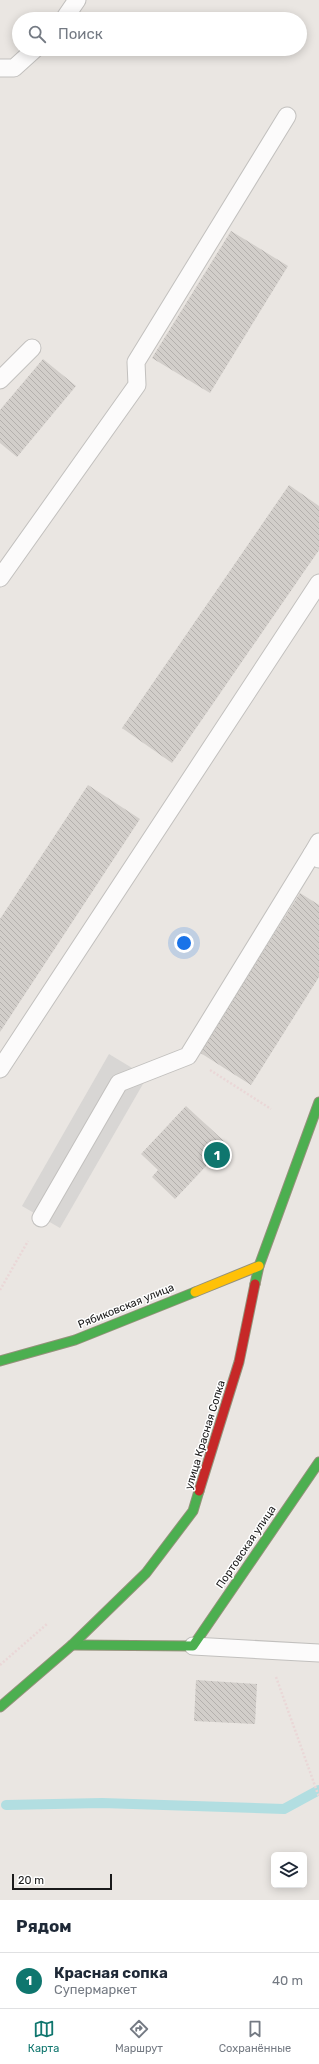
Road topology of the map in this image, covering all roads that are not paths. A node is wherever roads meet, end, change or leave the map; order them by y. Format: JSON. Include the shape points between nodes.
{"nodes":[{"id":1,"x":77,"y":0,"type":"edge"},
{"id":2,"x":69,"y":12,"type":"edge"},
{"id":3,"x":27,"y":56,"type":"edge"},
{"id":4,"x":0,"y":68,"type":"edge"},
{"id":5,"x":287,"y":116,"type":"dead end"},
{"id":6,"x":32,"y":348,"type":"dead end"},
{"id":7,"x":0,"y":380,"type":"edge"},
{"id":8,"x":0,"y":578,"type":"edge"},
{"id":9,"x":319,"y":583,"type":"edge"},
{"id":10,"x":317,"y":852,"type":"edge"},
{"id":11,"x":0,"y":1068,"type":"edge"},
{"id":12,"x":319,"y":1102,"type":"edge"},
{"id":13,"x":41,"y":1218,"type":"road end"},
{"id":14,"x":259,"y":1266,"type":"junction"},
{"id":15,"x":0,"y":1361,"type":"edge"},
{"id":16,"x":319,"y":1462,"type":"edge"},
{"id":17,"x":72,"y":1645,"type":"junction"},
{"id":18,"x":193,"y":1646,"type":"junction"},
{"id":19,"x":319,"y":1653,"type":"edge"},
{"id":20,"x":0,"y":1707,"type":"edge"}],
"edges":[{"from":1,"to":2,"type":"lane"},
{"from":3,"to":4,"type":"lane","via":[[14,68]]},
{"from":5,"to":8,"type":"lane","via":[[136,362],[137,385]]},
{"from":6,"to":7,"type":"lane"},
{"from":9,"to":11,"type":"lane"},
{"from":10,"to":13,"type":"lane","via":[[188,1056],[119,1083]]},
{"from":12,"to":14,"type":"main road","name":"улица Красная Сопка"},
{"from":14,"to":15,"type":"main road","name":"Рябиковская улица","via":[[75,1340]]},
{"from":14,"to":17,"type":"main road","name":"улица Красная Сопка","via":[[239,1362],[193,1511],[146,1573]]},
{"from":16,"to":18,"type":"main road","name":"Портовская улица"},
{"from":17,"to":18,"type":"main road"},
{"from":17,"to":20,"type":"main road","name":"улица Красная Сопка"},
{"from":18,"to":19,"type":"lane"}]}
